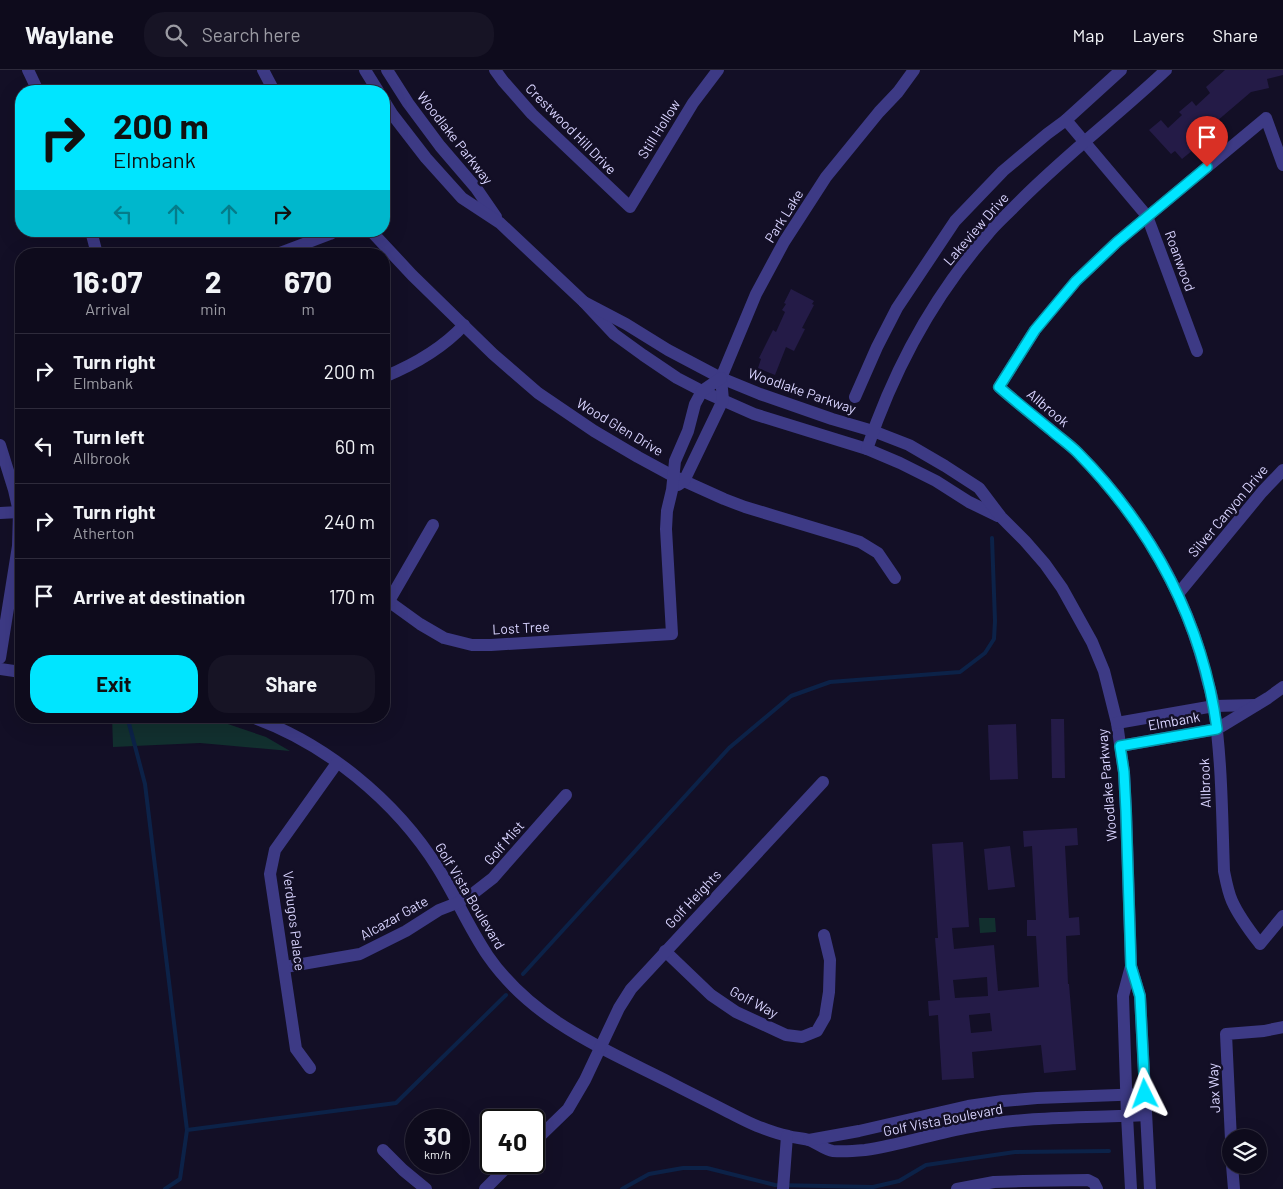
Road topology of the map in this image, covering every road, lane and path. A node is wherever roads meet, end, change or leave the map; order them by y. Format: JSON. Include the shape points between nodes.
{"nodes":[{"id":1,"x":28,"y":70,"type":"edge"},
{"id":2,"x":263,"y":70,"type":"edge"},
{"id":3,"x":365,"y":70,"type":"edge"},
{"id":4,"x":388,"y":70,"type":"edge"},
{"id":5,"x":495,"y":70,"type":"edge"},
{"id":6,"x":718,"y":70,"type":"edge"},
{"id":7,"x":914,"y":70,"type":"edge"},
{"id":8,"x":1121,"y":70,"type":"edge"},
{"id":9,"x":1166,"y":70,"type":"edge"},
{"id":10,"x":35,"y":85,"type":"edge"},
{"id":11,"x":270,"y":85,"type":"edge"},
{"id":12,"x":374,"y":85,"type":"edge"},
{"id":13,"x":390,"y":111,"type":"edge"},
{"id":14,"x":1066,"y":120,"type":"junction"},
{"id":15,"x":1084,"y":142,"type":"junction"},
{"id":16,"x":1283,"y":165,"type":"edge"},
{"id":17,"x":630,"y":206,"type":"joint"},
{"id":18,"x":1147,"y":216,"type":"junction"},
{"id":19,"x":500,"y":223,"type":"junction"},
{"id":20,"x":322,"y":237,"type":"edge"},
{"id":21,"x":377,"y":237,"type":"edge"},
{"id":22,"x":292,"y":248,"type":"edge"},
{"id":23,"x":387,"y":248,"type":"edge"},
{"id":24,"x":390,"y":251,"type":"edge"},
{"id":25,"x":584,"y":302,"type":"junction"},
{"id":26,"x":464,"y":325,"type":"junction"},
{"id":27,"x":1197,"y":351,"type":"dead end"},
{"id":28,"x":390,"y":374,"type":"edge"},
{"id":29,"x":721,"y":378,"type":"junction"},
{"id":30,"x":702,"y":391,"type":"junction"},
{"id":31,"x":855,"y":397,"type":"dead end"},
{"id":32,"x":723,"y":400,"type":"junction"},
{"id":33,"x":688,"y":431,"type":"junction"},
{"id":34,"x":873,"y":431,"type":"junction"},
{"id":35,"x":705,"y":438,"type":"junction"},
{"id":36,"x":0,"y":445,"type":"edge"},
{"id":37,"x":867,"y":449,"type":"junction"},
{"id":38,"x":1283,"y":470,"type":"edge"},
{"id":39,"x":678,"y":478,"type":"junction"},
{"id":40,"x":15,"y":494,"type":"edge"},
{"id":41,"x":15,"y":512,"type":"edge"},
{"id":42,"x":0,"y":514,"type":"edge"},
{"id":43,"x":1001,"y":517,"type":"junction"},
{"id":44,"x":434,"y":525,"type":"dead end"},
{"id":45,"x":15,"y":565,"type":"edge"},
{"id":46,"x":895,"y":578,"type":"dead end"},
{"id":47,"x":1178,"y":594,"type":"junction"},
{"id":48,"x":390,"y":595,"type":"edge"},
{"id":49,"x":390,"y":602,"type":"edge"},
{"id":50,"x":0,"y":658,"type":"edge"},
{"id":51,"x":0,"y":669,"type":"edge"},
{"id":52,"x":15,"y":671,"type":"edge"},
{"id":53,"x":1283,"y":687,"type":"edge"},
{"id":54,"x":1256,"y":705,"type":"junction"},
{"id":55,"x":1214,"y":706,"type":"junction"},
{"id":56,"x":266,"y":723,"type":"edge"},
{"id":57,"x":1117,"y":723,"type":"junction"},
{"id":58,"x":1217,"y":729,"type":"junction"},
{"id":59,"x":1120,"y":746,"type":"junction"},
{"id":60,"x":336,"y":763,"type":"junction"},
{"id":61,"x":823,"y":782,"type":"dead end"},
{"id":62,"x":566,"y":795,"type":"dead end"},
{"id":63,"x":458,"y":903,"type":"junction"},
{"id":64,"x":1283,"y":916,"type":"edge"},
{"id":65,"x":824,"y":935,"type":"dead end"},
{"id":66,"x":665,"y":951,"type":"junction"},
{"id":67,"x":1131,"y":966,"type":"junction"},
{"id":68,"x":285,"y":967,"type":"junction"},
{"id":69,"x":1283,"y":1027,"type":"edge"},
{"id":70,"x":600,"y":1047,"type":"junction"},
{"id":71,"x":310,"y":1068,"type":"dead end"},
{"id":72,"x":1145,"y":1094,"type":"junction"},
{"id":73,"x":1126,"y":1095,"type":"junction"},
{"id":74,"x":1146,"y":1115,"type":"junction"},
{"id":75,"x":1127,"y":1116,"type":"junction"},
{"id":76,"x":1230,"y":1129,"type":"edge"},
{"id":77,"x":545,"y":1131,"type":"edge"},
{"id":78,"x":787,"y":1136,"type":"junction"},
{"id":79,"x":809,"y":1140,"type":"junction"},
{"id":80,"x":383,"y":1150,"type":"dead end"},
{"id":81,"x":500,"y":1174,"type":"edge"},
{"id":82,"x":1233,"y":1174,"type":"edge"},
{"id":83,"x":426,"y":1189,"type":"edge"},
{"id":84,"x":484,"y":1189,"type":"edge"},
{"id":85,"x":783,"y":1189,"type":"edge"},
{"id":86,"x":956,"y":1189,"type":"edge"},
{"id":87,"x":1097,"y":1189,"type":"edge"},
{"id":88,"x":1131,"y":1189,"type":"edge"},
{"id":89,"x":1150,"y":1189,"type":"edge"},
{"id":90,"x":1234,"y":1189,"type":"edge"}],
"edges":[{"from":1,"to":10,"type":"street"},
{"from":2,"to":11,"type":"street"},
{"from":3,"to":12,"type":"street"},
{"from":4,"to":19,"type":"street","name":"Woodlake Parkway","via":[[408,103]]},
{"from":5,"to":17,"type":"street","name":"Crestwood Hill Drive","via":[[532,114]]},
{"from":6,"to":17,"type":"street","name":"Still Hollow","via":[[693,103]]},
{"from":7,"to":29,"type":"street","name":"Park Lake","via":[[826,177],[784,242],[756,294]]},
{"from":8,"to":14,"type":"street"},
{"from":9,"to":15,"type":"street","name":"Lakeview Drive"},
{"from":13,"to":19,"type":"street","name":"Woodlake Parkway","via":[[462,198]]},
{"from":14,"to":15,"type":"street","name":"Roanwood"},
{"from":14,"to":31,"type":"street","via":[[1004,171],[955,221],[897,308]]},
{"from":15,"to":18,"type":"street","name":"Roanwood"},
{"from":15,"to":34,"type":"street","name":"Lakeview Drive","via":[[1033,187],[987,235],[941,294],[898,373]]},
{"from":16,"to":18,"type":"street","via":[[1266,118]]},
{"from":18,"to":27,"type":"street","name":"Roanwood"},
{"from":18,"to":47,"type":"street","name":"Allbrook","via":[[1076,281],[1035,330],[999,387],[1076,451],[1107,484],[1152,544]]},
{"from":19,"to":25,"type":"street","name":"Woodlake Parkway"},
{"from":20,"to":22,"type":"street"},
{"from":21,"to":23,"type":"street","name":"Wood Glen Drive"},
{"from":24,"to":26,"type":"street","name":"Wood Glen Drive"},
{"from":25,"to":29,"type":"street","name":"Woodlake Parkway"},
{"from":25,"to":30,"type":"street","name":"Woodlake Parkway","via":[[614,334],[677,378]]},
{"from":26,"to":28,"type":"street","via":[[434,351]]},
{"from":26,"to":39,"type":"street","name":"Wood Glen Drive","via":[[538,393],[638,458]]},
{"from":29,"to":30,"type":"street"},
{"from":29,"to":32,"type":"street","name":"Park Lake"},
{"from":29,"to":34,"type":"street","name":"Woodlake Parkway"},
{"from":30,"to":32,"type":"street","name":"Woodlake Parkway"},
{"from":30,"to":33,"type":"street"},
{"from":32,"to":35,"type":"street"},
{"from":32,"to":37,"type":"street","name":"Woodlake Parkway","via":[[754,414]]},
{"from":33,"to":35,"type":"street"},
{"from":33,"to":39,"type":"street","via":[[675,460]]},
{"from":34,"to":37,"type":"street","name":"Lakeview Drive"},
{"from":34,"to":43,"type":"street","name":"Woodlake Parkway","via":[[909,445],[979,488]]},
{"from":35,"to":39,"type":"street"},
{"from":36,"to":40,"type":"street"},
{"from":37,"to":43,"type":"street","name":"Woodlake Parkway","via":[[929,477]]},
{"from":38,"to":47,"type":"street","name":"Silver Canyon Drive"},
{"from":39,"to":46,"type":"street","name":"Wood Glen Drive","via":[[745,507],[860,542],[878,553]]},
{"from":39,"to":49,"type":"street","name":"Lost Tree","via":[[667,511],[666,529],[672,634],[472,645],[431,631]]},
{"from":41,"to":42,"type":"street"},
{"from":43,"to":57,"type":"street","name":"Woodlake Parkway","via":[[1045,564],[1079,617],[1104,671]]},
{"from":44,"to":48,"type":"street"},
{"from":45,"to":50,"type":"street"},
{"from":47,"to":55,"type":"street","name":"Allbrook","via":[[1202,656]]},
{"from":51,"to":52,"type":"street"},
{"from":53,"to":54,"type":"street","name":"Elmbank"},
{"from":54,"to":55,"type":"street","name":"Elmbank"},
{"from":54,"to":58,"type":"street","name":"Elmbank"},
{"from":55,"to":57,"type":"street","name":"Elmbank"},
{"from":55,"to":58,"type":"street","name":"Allbrook"},
{"from":56,"to":60,"type":"street","name":"Golf Vista Boulevard","via":[[284,730]]},
{"from":57,"to":59,"type":"street","name":"Woodlake Parkway"},
{"from":58,"to":59,"type":"street","name":"Elmbank"},
{"from":58,"to":64,"type":"street","name":"Allbrook","via":[[1224,871],[1232,901],[1260,944]]},
{"from":59,"to":67,"type":"street","name":"Woodlake Parkway","via":[[1126,811]]},
{"from":60,"to":63,"type":"street","name":"Golf Vista Boulevard","via":[[386,803],[426,849]]},
{"from":60,"to":68,"type":"street","name":"Verdugos Palace","via":[[275,850],[270,874]]},
{"from":61,"to":66,"type":"street","name":"Golf Heights"},
{"from":62,"to":63,"type":"street","name":"Golf Mist","via":[[493,878]]},
{"from":63,"to":68,"type":"street","name":"Alcazar Gate","via":[[439,910],[360,954]]},
{"from":63,"to":70,"type":"street","name":"Golf Vista Boulevard","via":[[480,943],[507,980],[548,1017]]},
{"from":65,"to":66,"type":"street","name":"Golf Way","via":[[830,960],[825,1017],[817,1031],[802,1037],[786,1035],[736,1012],[711,995]]},
{"from":66,"to":70,"type":"street","name":"Golf Heights","via":[[631,989]]},
{"from":67,"to":72,"type":"street","name":"Woodlake Parkway","via":[[1140,996]]},
{"from":67,"to":73,"type":"street","name":"Woodlake Parkway","via":[[1123,996]]},
{"from":68,"to":71,"type":"street","name":"Verdugos Palace","via":[[296,1049]]},
{"from":69,"to":76,"type":"street","name":"Jax Way","via":[[1226,1034]]},
{"from":70,"to":77,"type":"street","name":"Golf Heights","via":[[568,1109]]},
{"from":70,"to":78,"type":"street","name":"Golf Vista Boulevard","via":[[754,1125]]},
{"from":72,"to":73,"type":"street","name":"Golf Vista Boulevard"},
{"from":72,"to":74,"type":"street","name":"Woodlake Parkway"},
{"from":73,"to":75,"type":"street","name":"Woodlake Parkway"},
{"from":73,"to":79,"type":"street","name":"Golf Vista Boulevard","via":[[1037,1098],[968,1106]]},
{"from":74,"to":75,"type":"street","name":"Golf Vista Boulevard"},
{"from":74,"to":89,"type":"street","name":"Woodlake Parkway"},
{"from":75,"to":79,"type":"street","name":"Golf Vista Boulevard","via":[[1002,1122],[854,1151],[831,1151]]},
{"from":75,"to":88,"type":"street","name":"Woodlake Parkway"},
{"from":78,"to":79,"type":"street","name":"Golf Vista Boulevard"},
{"from":78,"to":85,"type":"street"},
{"from":80,"to":83,"type":"street"},
{"from":81,"to":84,"type":"street"},
{"from":82,"to":90,"type":"street"},
{"from":86,"to":87,"type":"street","via":[[994,1182],[1088,1180]]}]}
